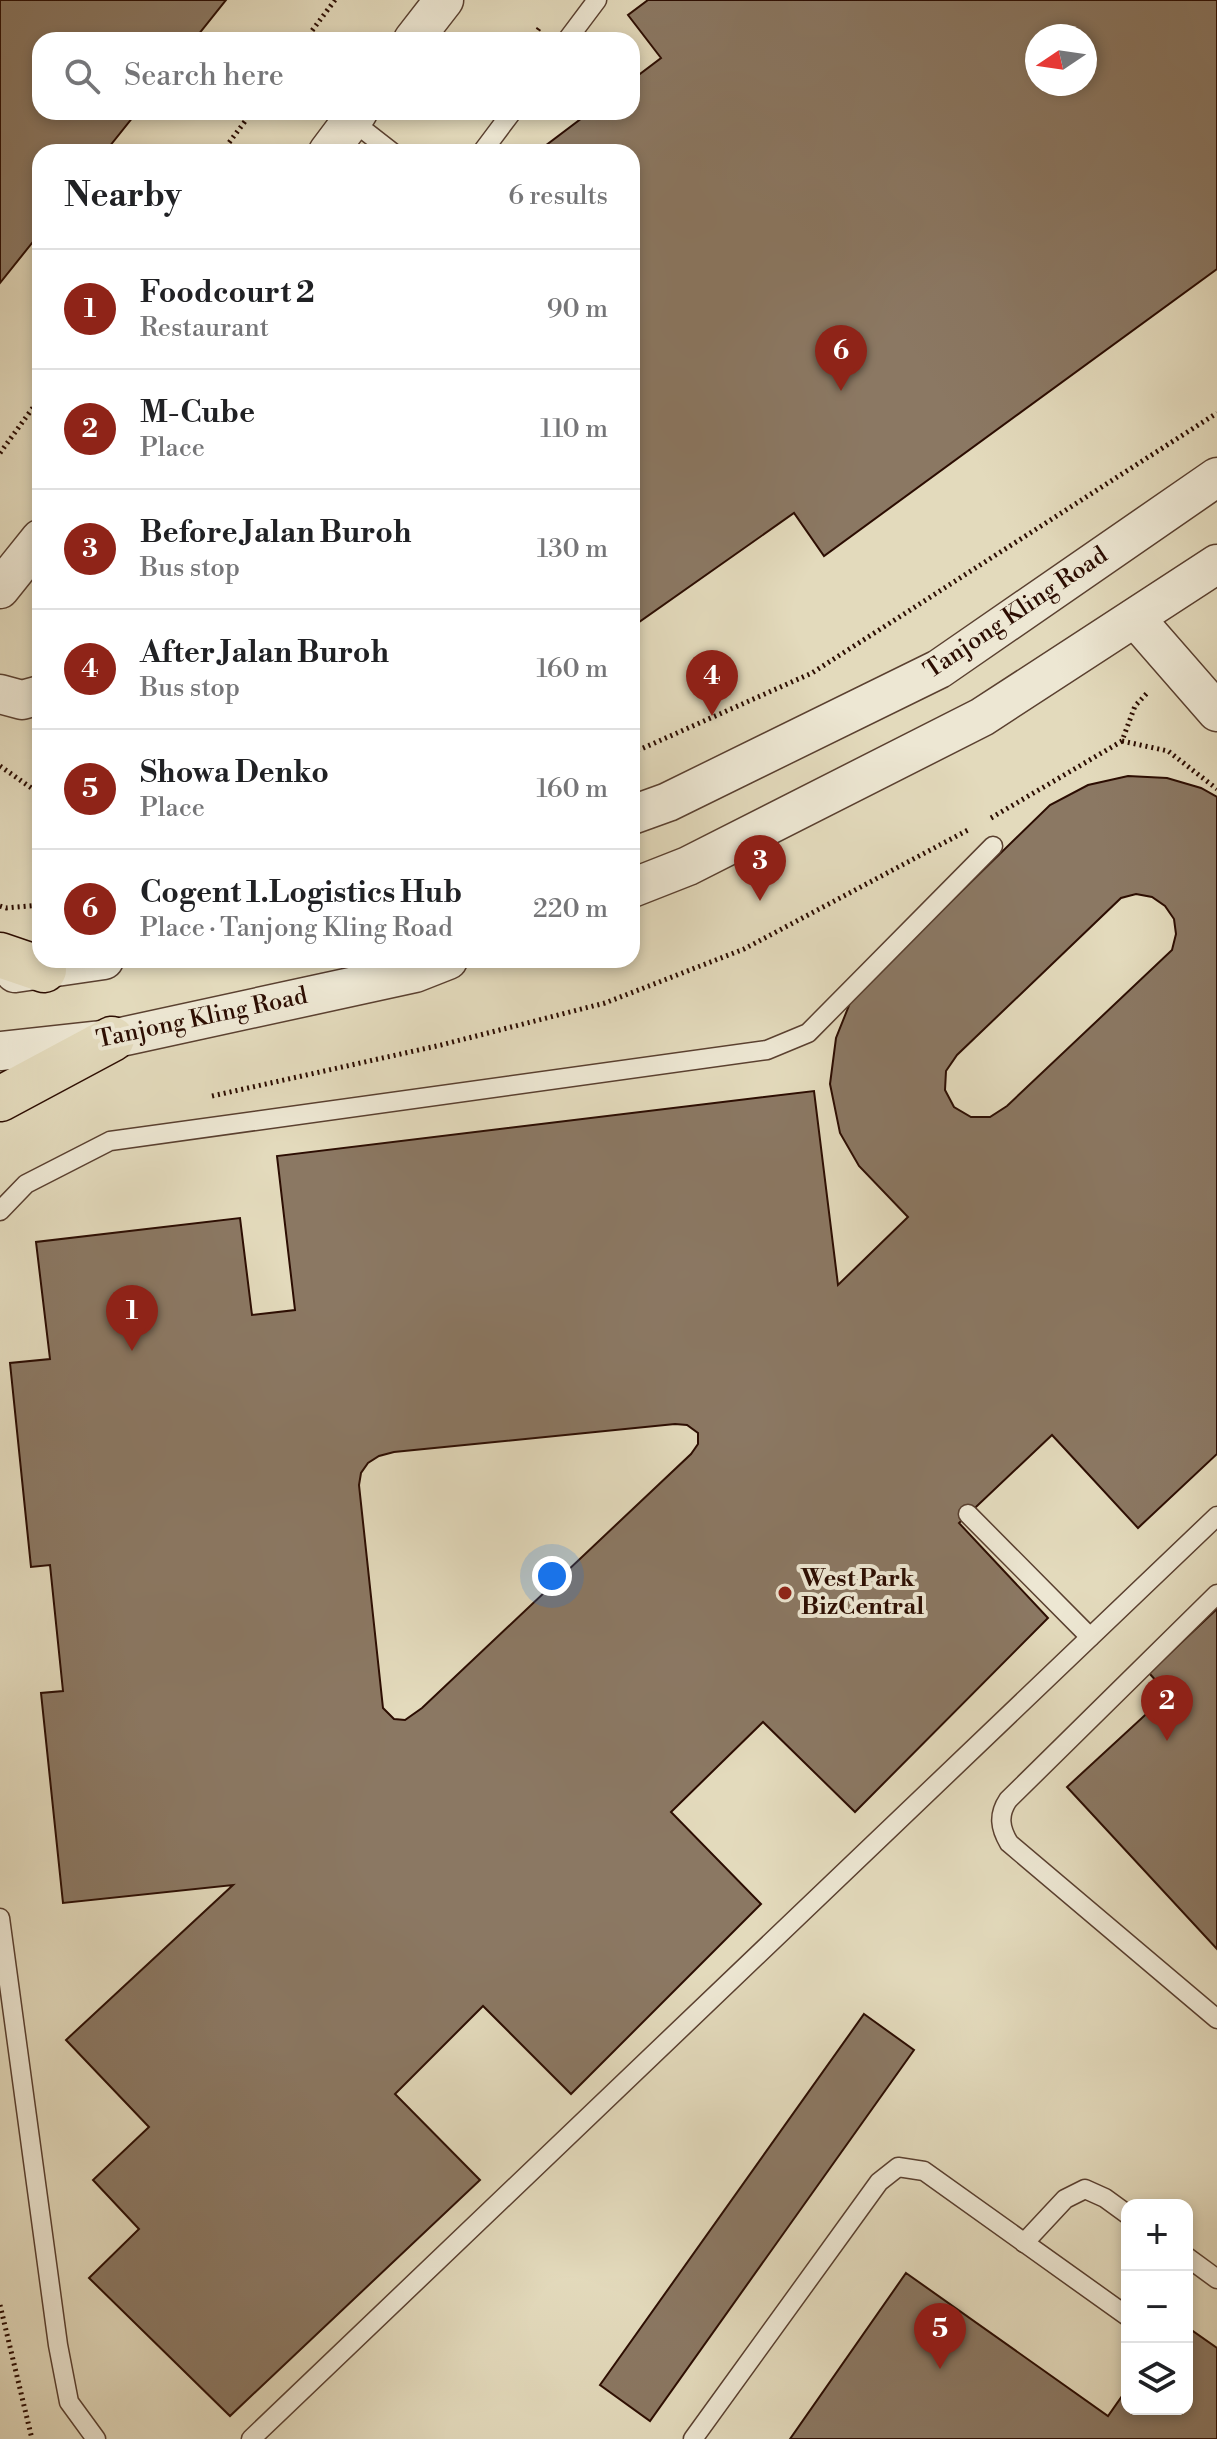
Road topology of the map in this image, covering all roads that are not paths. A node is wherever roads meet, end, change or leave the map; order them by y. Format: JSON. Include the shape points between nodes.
{"nodes":[{"id":1,"x":444,"y":0,"type":"edge"},
{"id":2,"x":597,"y":0,"type":"edge"},
{"id":3,"x":419,"y":32,"type":"edge"},
{"id":4,"x":573,"y":32,"type":"edge"},
{"id":5,"x":351,"y":120,"type":"edge"},
{"id":6,"x":358,"y":120,"type":"edge"},
{"id":7,"x":506,"y":120,"type":"edge"},
{"id":8,"x":334,"y":144,"type":"edge"},
{"id":9,"x":384,"y":144,"type":"edge"},
{"id":10,"x":488,"y":144,"type":"edge"},
{"id":11,"x":1217,"y":477,"type":"edge"},
{"id":12,"x":32,"y":549,"type":"edge"},
{"id":13,"x":1217,"y":564,"type":"edge"},
{"id":14,"x":0,"y":589,"type":"edge"},
{"id":15,"x":1135,"y":618,"type":"junction"},
{"id":16,"x":0,"y":694,"type":"edge"},
{"id":17,"x":32,"y":697,"type":"edge"},
{"id":18,"x":1217,"y":712,"type":"edge"},
{"id":19,"x":640,"y":812,"type":"edge"},
{"id":20,"x":993,"y":846,"type":"dead end"},
{"id":21,"x":640,"y":885,"type":"edge"},
{"id":22,"x":0,"y":955,"type":"edge"},
{"id":23,"x":32,"y":966,"type":"edge"},
{"id":24,"x":38,"y":968,"type":"edge"},
{"id":25,"x":56,"y":968,"type":"edge"},
{"id":26,"x":428,"y":968,"type":"edge"},
{"id":27,"x":44,"y":970,"type":"junction"},
{"id":28,"x":0,"y":975,"type":"edge"},
{"id":29,"x":112,"y":1039,"type":"junction"},
{"id":30,"x":0,"y":1051,"type":"edge"},
{"id":31,"x":0,"y":1099,"type":"edge"},
{"id":32,"x":0,"y":1211,"type":"edge"},
{"id":33,"x":968,"y":1514,"type":"dead end"},
{"id":34,"x":1217,"y":1516,"type":"edge"},
{"id":35,"x":1217,"y":1594,"type":"edge"},
{"id":36,"x":1090,"y":1637,"type":"junction"},
{"id":37,"x":0,"y":1918,"type":"edge"},
{"id":38,"x":1217,"y":2019,"type":"edge"},
{"id":39,"x":1121,"y":2210,"type":"edge"},
{"id":40,"x":1024,"y":2243,"type":"junction"},
{"id":41,"x":1193,"y":2261,"type":"edge"},
{"id":42,"x":1217,"y":2279,"type":"edge"},
{"id":43,"x":1121,"y":2312,"type":"edge"},
{"id":44,"x":96,"y":2439,"type":"edge"},
{"id":45,"x":251,"y":2439,"type":"edge"},
{"id":46,"x":693,"y":2439,"type":"edge"}],
"edges":[{"from":1,"to":3,"type":"street"},
{"from":2,"to":4,"type":"lane"},
{"from":5,"to":8,"type":"street"},
{"from":6,"to":9,"type":"lane"},
{"from":7,"to":10,"type":"lane"},
{"from":11,"to":19,"type":"street","name":"Tanjong Kling Road","via":[[939,669]]},
{"from":12,"to":14,"type":"street"},
{"from":13,"to":15,"type":"street"},
{"from":15,"to":18,"type":"street"},
{"from":15,"to":21,"type":"street","via":[[982,717],[688,866]]},
{"from":16,"to":17,"type":"street"},
{"from":20,"to":32,"type":"lane","via":[[808,1033],[792,1042],[767,1050],[110,1141],[26,1184]]},
{"from":22,"to":23,"type":"main road"},
{"from":24,"to":27,"type":"main road"},
{"from":25,"to":27,"type":"street"},
{"from":26,"to":29,"type":"street","name":"Tanjong Kling Road"},
{"from":27,"to":28,"type":"street"},
{"from":29,"to":30,"type":"street","name":"Tanjong Kling Road"},
{"from":29,"to":31,"type":"main road"},
{"from":33,"to":36,"type":"lane"},
{"from":34,"to":36,"type":"lane"},
{"from":35,"to":38,"type":"lane","via":[[1008,1800],[1001,1820],[1009,1843]]},
{"from":36,"to":45,"type":"lane"},
{"from":37,"to":44,"type":"lane","via":[[60,2359],[69,2402]]},
{"from":39,"to":40,"type":"lane","via":[[1085,2189],[1065,2199]]},
{"from":40,"to":43,"type":"lane"},
{"from":40,"to":46,"type":"lane","via":[[924,2171],[898,2167],[879,2182]]},
{"from":41,"to":42,"type":"lane"}]}
